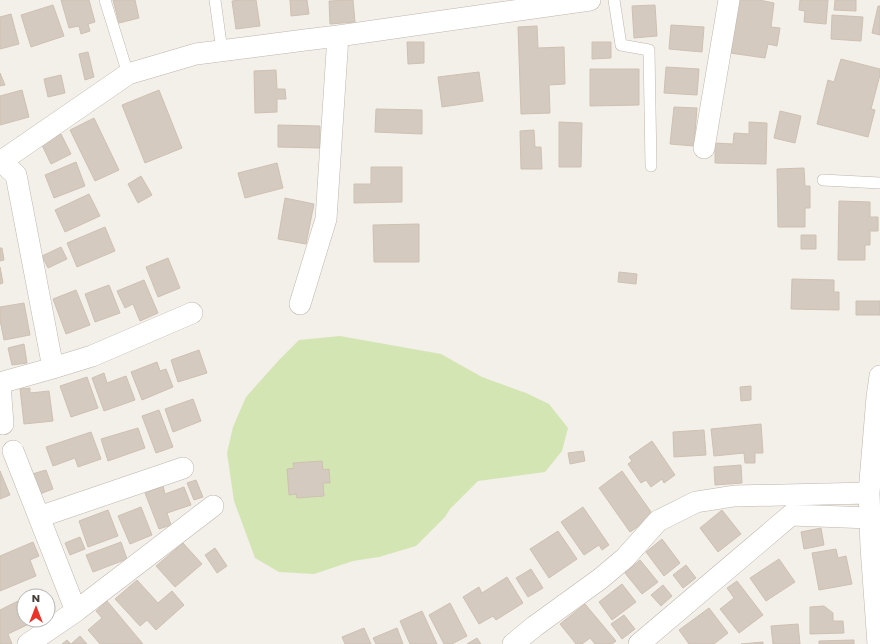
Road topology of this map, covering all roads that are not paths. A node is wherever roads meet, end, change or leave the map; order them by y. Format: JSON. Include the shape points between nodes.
{"nodes":[{"id":1,"x":105,"y":0,"type":"edge"},
{"id":2,"x":215,"y":0,"type":"edge"},
{"id":3,"x":590,"y":0,"type":"edge"},
{"id":4,"x":614,"y":0,"type":"edge"},
{"id":5,"x":729,"y":0,"type":"edge"},
{"id":6,"x":496,"y":7,"type":"edge"},
{"id":7,"x":338,"y":36,"type":"junction"},
{"id":8,"x":222,"y":51,"type":"junction"},
{"id":9,"x":128,"y":74,"type":"junction"},
{"id":10,"x":704,"y":148,"type":"dead end"},
{"id":11,"x":0,"y":161,"type":"edge"},
{"id":12,"x":650,"y":166,"type":"dead end"},
{"id":13,"x":823,"y":180,"type":"dead end"},
{"id":14,"x":880,"y":183,"type":"edge"},
{"id":15,"x":300,"y":304,"type":"dead end"},
{"id":16,"x":192,"y":313,"type":"dead end"},
{"id":17,"x":53,"y":368,"type":"junction"},
{"id":18,"x":880,"y":376,"type":"edge"},
{"id":19,"x":0,"y":383,"type":"edge"},
{"id":20,"x":3,"y":424,"type":"dead end"},
{"id":21,"x":13,"y":451,"type":"dead end"},
{"id":22,"x":183,"y":468,"type":"dead end"},
{"id":23,"x":869,"y":493,"type":"junction"},
{"id":24,"x":213,"y":506,"type":"dead end"},
{"id":25,"x":39,"y":518,"type":"junction"},
{"id":26,"x":870,"y":518,"type":"junction"},
{"id":27,"x":875,"y":545,"type":"edge"},
{"id":28,"x":76,"y":611,"type":"junction"},
{"id":29,"x":28,"y":644,"type":"edge"},
{"id":30,"x":513,"y":644,"type":"edge"},
{"id":31,"x":639,"y":644,"type":"edge"},
{"id":32,"x":878,"y":644,"type":"edge"}],
"edges":[{"from":1,"to":9,"type":"lane"},
{"from":2,"to":8,"type":"lane"},
{"from":3,"to":6,"type":"street"},
{"from":4,"to":12,"type":"lane","via":[[621,45],[649,50]]},
{"from":5,"to":10,"type":"street"},
{"from":6,"to":7,"type":"street"},
{"from":7,"to":8,"type":"street"},
{"from":7,"to":15,"type":"street","via":[[326,220]]},
{"from":8,"to":9,"type":"street","via":[[196,54]]},
{"from":9,"to":11,"type":"street"},
{"from":11,"to":17,"type":"street","via":[[16,174]]},
{"from":13,"to":14,"type":"lane"},
{"from":16,"to":17,"type":"street","via":[[92,356]]},
{"from":17,"to":19,"type":"street"},
{"from":18,"to":23,"type":"street"},
{"from":19,"to":20,"type":"street"},
{"from":21,"to":25,"type":"street"},
{"from":22,"to":25,"type":"street"},
{"from":23,"to":26,"type":"street"},
{"from":23,"to":30,"type":"street","via":[[734,496],[696,502],[658,521],[626,558]]},
{"from":24,"to":28,"type":"street"},
{"from":25,"to":28,"type":"street"},
{"from":26,"to":27,"type":"street"},
{"from":26,"to":31,"type":"street","via":[[791,515]]},
{"from":27,"to":32,"type":"street"},
{"from":28,"to":29,"type":"street"}]}
